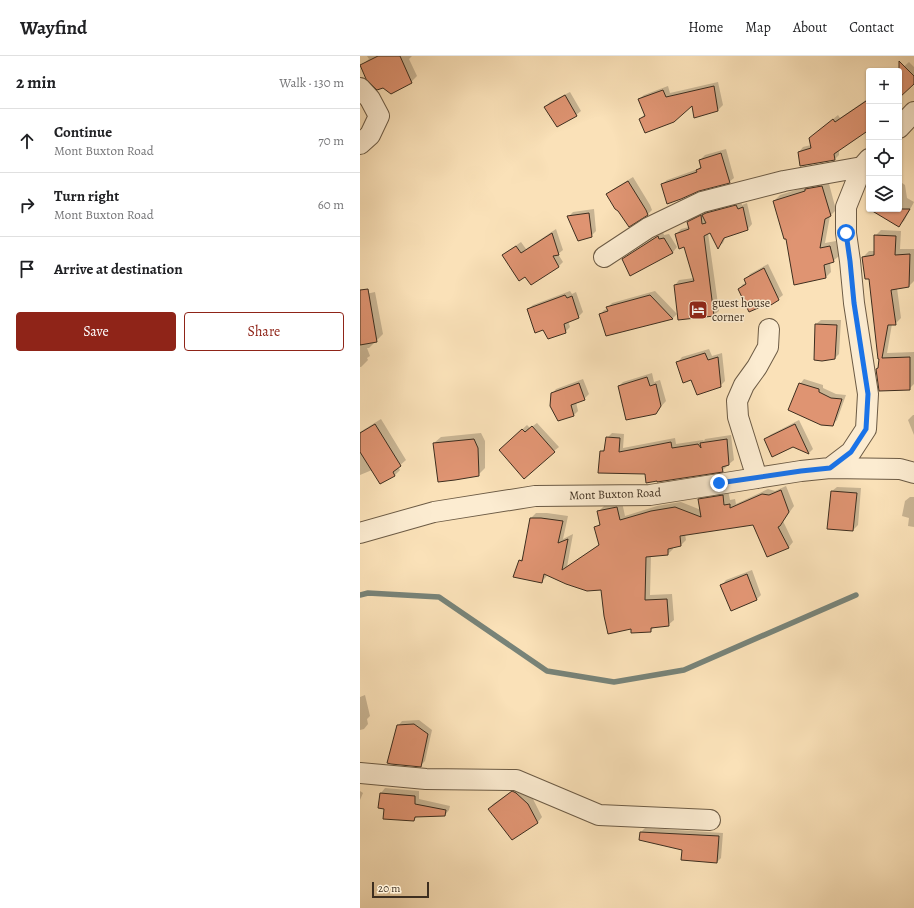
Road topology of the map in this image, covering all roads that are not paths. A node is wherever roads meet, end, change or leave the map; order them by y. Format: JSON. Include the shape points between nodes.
{"nodes":[{"id":1,"x":360,"y":88,"type":"edge"},
{"id":2,"x":914,"y":112,"type":"edge"},
{"id":3,"x":902,"y":125,"type":"edge"},
{"id":4,"x":360,"y":144,"type":"edge"},
{"id":5,"x":865,"y":163,"type":"edge"},
{"id":6,"x":604,"y":257,"type":"dead end"},
{"id":7,"x":769,"y":329,"type":"dead end"},
{"id":8,"x":830,"y":468,"type":"junction"},
{"id":9,"x":914,"y":472,"type":"edge"},
{"id":10,"x":757,"y":478,"type":"junction"},
{"id":11,"x":360,"y":533,"type":"edge"},
{"id":12,"x":360,"y":773,"type":"edge"},
{"id":13,"x":710,"y":820,"type":"dead end"}],
"edges":[{"from":1,"to":4,"type":"street","via":[[370,99],[379,116],[370,135]]},
{"from":2,"to":3,"type":"street"},
{"from":5,"to":6,"type":"street","via":[[702,202],[648,228]]},
{"from":5,"to":8,"type":"street","name":"Mont Buxton Road","via":[[846,207],[846,233],[868,394],[866,429],[851,452]]},
{"from":7,"to":10,"type":"street","via":[[768,347],[737,401],[738,417]]},
{"from":8,"to":9,"type":"street","via":[[900,469]]},
{"from":8,"to":10,"type":"street","name":"Mont Buxton Road"},
{"from":10,"to":11,"type":"street","name":"Mont Buxton Road","via":[[650,495],[535,496],[434,512]]},
{"from":12,"to":13,"type":"street","via":[[426,780],[516,780],[598,815]]}]}
